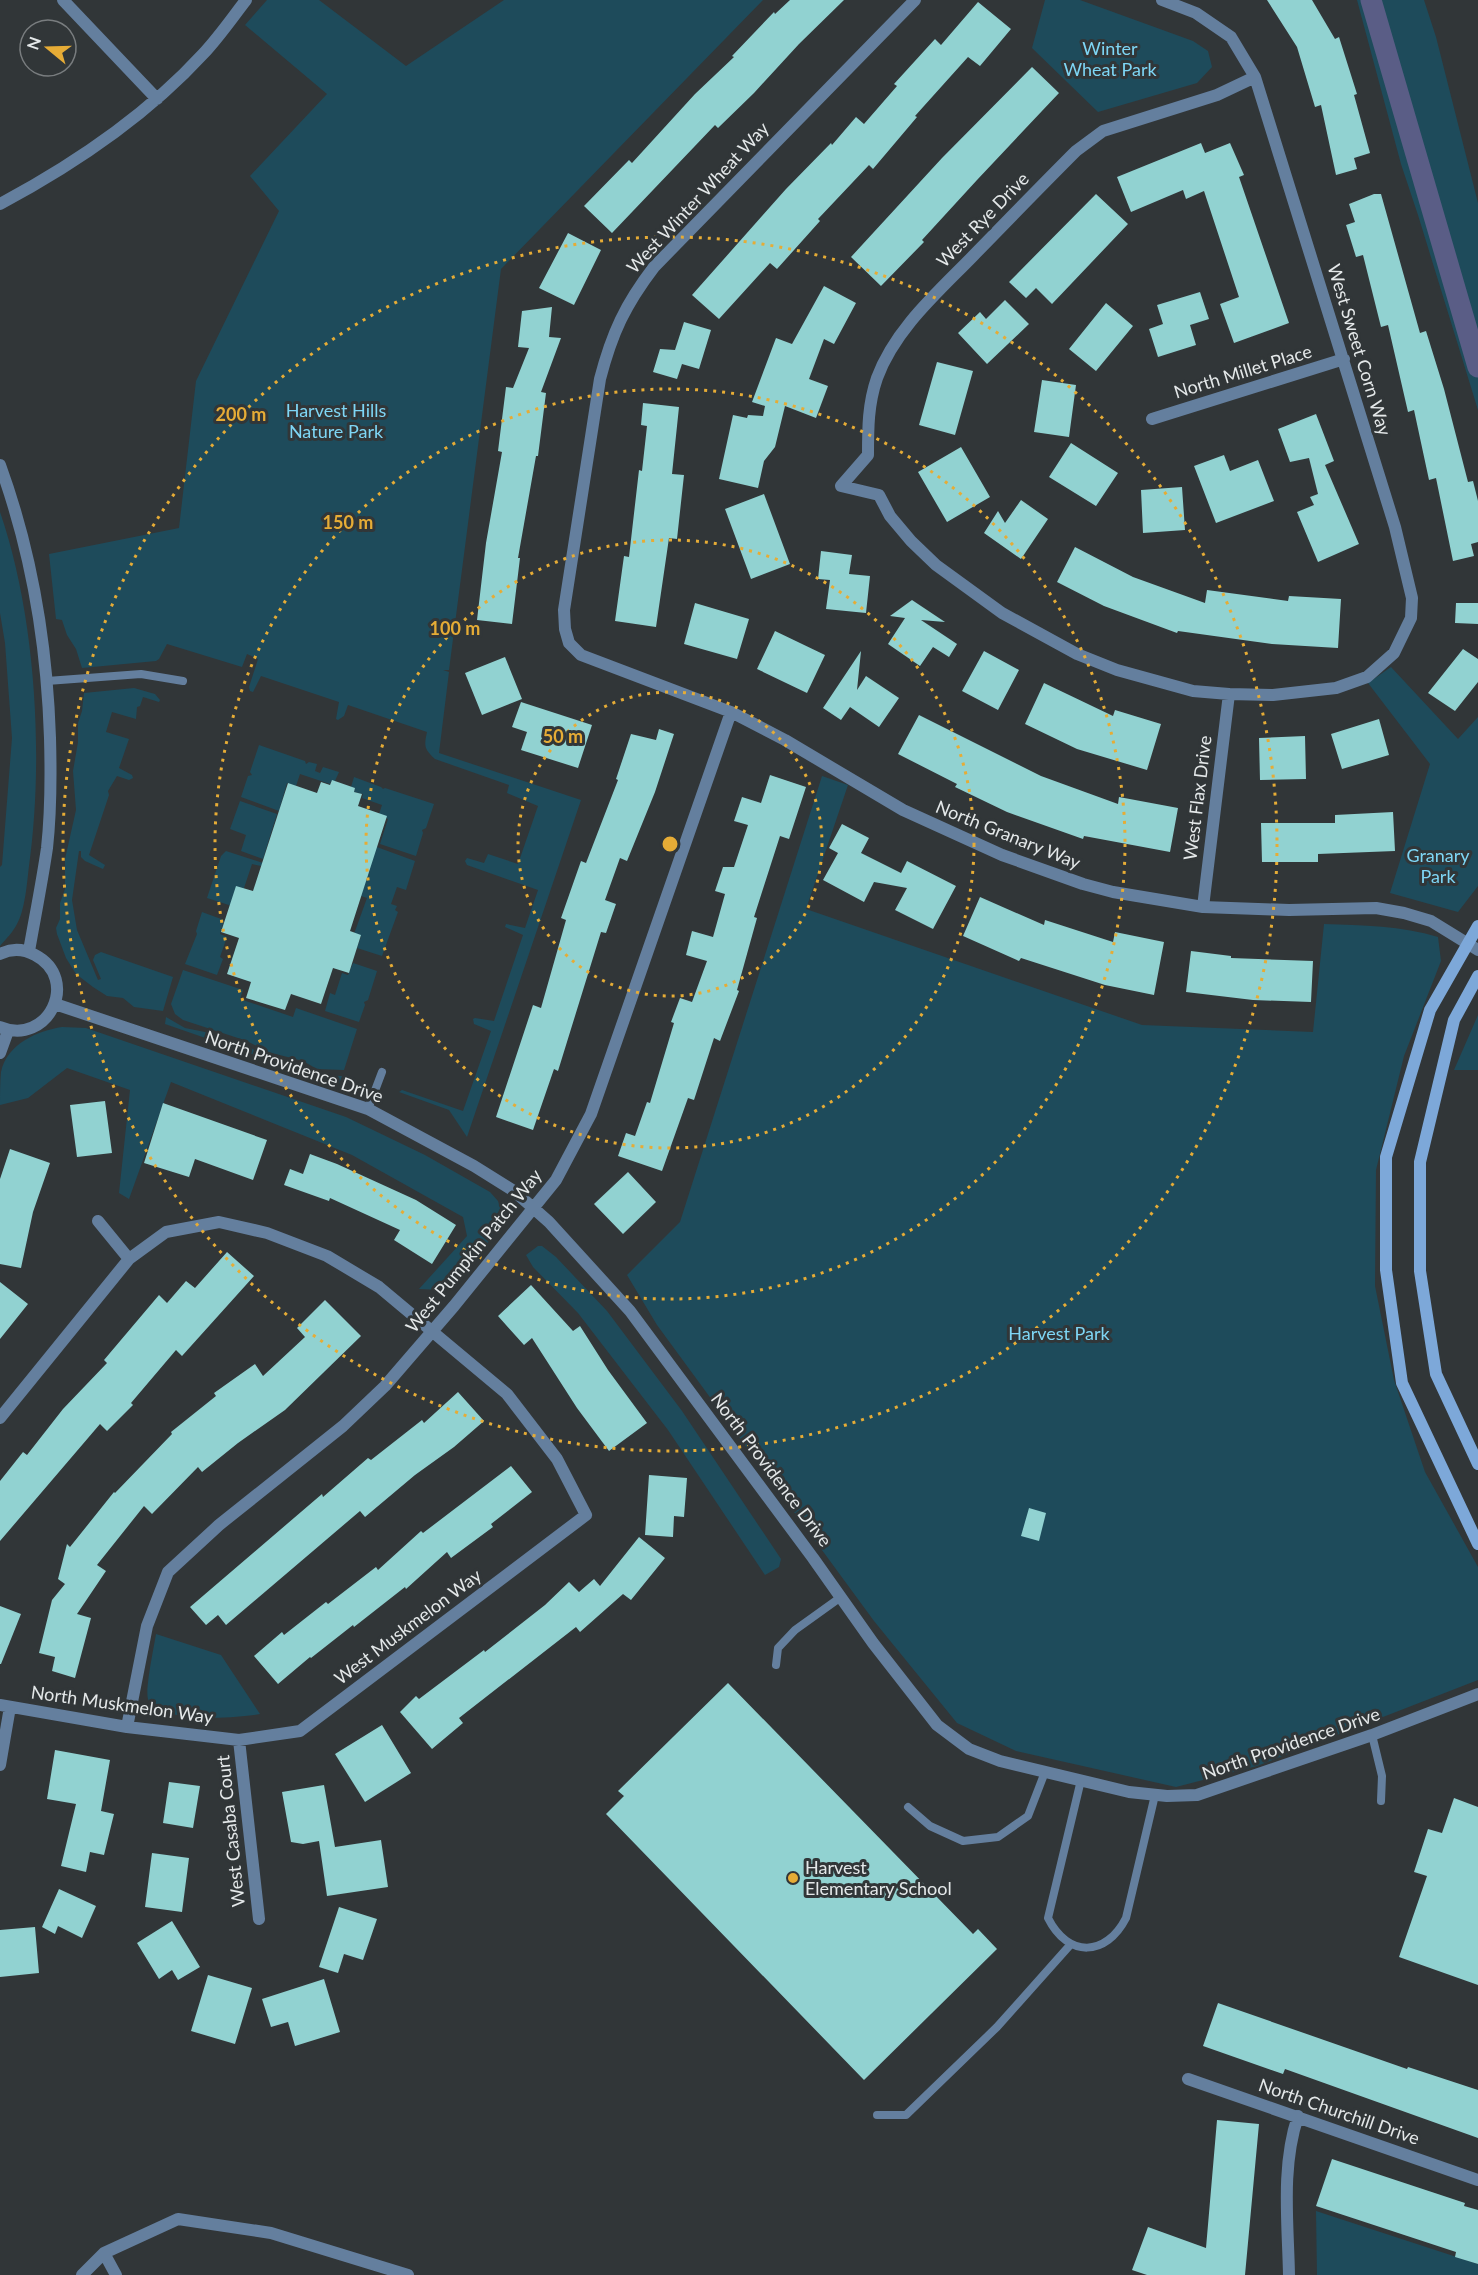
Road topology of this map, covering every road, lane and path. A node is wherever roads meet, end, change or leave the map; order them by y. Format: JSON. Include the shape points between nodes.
{"nodes":[{"id":1,"x":63,"y":0,"type":"edge"},
{"id":2,"x":246,"y":0,"type":"edge"},
{"id":3,"x":915,"y":0,"type":"edge"},
{"id":4,"x":1162,"y":0,"type":"edge"},
{"id":5,"x":1255,"y":77,"type":"junction"},
{"id":6,"x":157,"y":99,"type":"junction"},
{"id":7,"x":0,"y":204,"type":"edge"},
{"id":8,"x":1344,"y":359,"type":"junction"},
{"id":9,"x":1152,"y":419,"type":"dead end"},
{"id":10,"x":0,"y":465,"type":"edge"},
{"id":11,"x":841,"y":486,"type":"joint"},
{"id":12,"x":569,"y":643,"type":"joint"},
{"id":13,"x":47,"y":681,"type":"junction"},
{"id":14,"x":183,"y":681,"type":"dead end"},
{"id":15,"x":1229,"y":694,"type":"junction"},
{"id":16,"x":731,"y":712,"type":"junction"},
{"id":17,"x":1203,"y":907,"type":"junction"},
{"id":18,"x":1478,"y":926,"type":"edge"},
{"id":19,"x":1472,"y":947,"type":"edge"},
{"id":20,"x":29,"y":951,"type":"junction"},
{"id":21,"x":0,"y":954,"type":"edge"},
{"id":22,"x":1478,"y":976,"type":"edge"},
{"id":23,"x":55,"y":1004,"type":"junction"},
{"id":24,"x":4,"y":1029,"type":"edge"},
{"id":25,"x":0,"y":1053,"type":"edge"},
{"id":26,"x":382,"y":1072,"type":"dead end"},
{"id":27,"x":368,"y":1109,"type":"junction"},
{"id":28,"x":533,"y":1208,"type":"junction"},
{"id":29,"x":98,"y":1221,"type":"dead end"},
{"id":30,"x":129,"y":1259,"type":"junction"},
{"id":31,"x":433,"y":1332,"type":"junction"},
{"id":32,"x":0,"y":1418,"type":"edge"},
{"id":33,"x":1478,"y":1464,"type":"edge"},
{"id":34,"x":1478,"y":1544,"type":"edge"},
{"id":35,"x":841,"y":1597,"type":"junction"},
{"id":36,"x":776,"y":1665,"type":"dead end"},
{"id":37,"x":1478,"y":1694,"type":"edge"},
{"id":38,"x":5,"y":1706,"type":"edge"},
{"id":39,"x":127,"y":1727,"type":"junction"},
{"id":40,"x":1372,"y":1736,"type":"junction"},
{"id":41,"x":239,"y":1740,"type":"junction"},
{"id":42,"x":0,"y":1765,"type":"edge"},
{"id":43,"x":1046,"y":1772,"type":"junction"},
{"id":44,"x":1081,"y":1780,"type":"junction"},
{"id":45,"x":1155,"y":1795,"type":"junction"},
{"id":46,"x":1381,"y":1802,"type":"dead end"},
{"id":47,"x":908,"y":1807,"type":"dead end"},
{"id":48,"x":259,"y":1919,"type":"dead end"},
{"id":49,"x":1071,"y":1944,"type":"junction"},
{"id":50,"x":1188,"y":2079,"type":"dead end"},
{"id":51,"x":877,"y":2115,"type":"dead end"},
{"id":52,"x":1298,"y":2116,"type":"junction"},
{"id":53,"x":1478,"y":2180,"type":"edge"},
{"id":54,"x":104,"y":2253,"type":"junction"},
{"id":55,"x":82,"y":2275,"type":"edge"},
{"id":56,"x":116,"y":2275,"type":"edge"},
{"id":57,"x":408,"y":2275,"type":"edge"},
{"id":58,"x":1289,"y":2275,"type":"edge"}],
"edges":[{"from":1,"to":6,"type":"street"},
{"from":2,"to":6,"type":"street","via":[[204,54]]},
{"from":3,"to":12,"type":"street","name":"West Winter Wheat Way","via":[[654,267],[621,316],[600,379],[569,572],[564,610]]},
{"from":4,"to":5,"type":"street","name":"West Sweet Corn Way","via":[[1196,13],[1231,37]]},
{"from":5,"to":8,"type":"street","name":"West Sweet Corn Way"},
{"from":5,"to":11,"type":"street","name":"West Rye Drive","via":[[1216,95],[1103,131],[1076,151],[924,307],[894,345],[878,377],[868,415],[868,455]]},
{"from":6,"to":7,"type":"street","via":[[85,153]]},
{"from":8,"to":9,"type":"street","name":"North Millet Place"},
{"from":8,"to":15,"type":"street","name":"West Sweet Corn Way","via":[[1395,527],[1413,598],[1411,618],[1394,653],[1367,677],[1353,683],[1273,695]]},
{"from":10,"to":13,"type":"street","via":[[37,596]]},
{"from":11,"to":15,"type":"street","name":"West Sweet Corn Way","via":[[879,495],[890,516],[936,566],[1002,613],[1067,649],[1117,670],[1193,691]]},
{"from":12,"to":16,"type":"street","name":"North Granary Way","via":[[581,655]]},
{"from":13,"to":14,"type":"lane","via":[[141,674]]},
{"from":13,"to":20,"type":"street","via":[[51,777],[47,846]]},
{"from":15,"to":17,"type":"street","name":"West Flax Drive"},
{"from":16,"to":17,"type":"street","name":"North Granary Way","via":[[903,810],[993,851],[1083,884]]},
{"from":16,"to":28,"type":"street","name":"West Pumpkin Patch Way","via":[[591,1114],[556,1180]]},
{"from":17,"to":19,"type":"street","name":"North Granary Way","via":[[1376,908],[1431,921]]},
{"from":18,"to":19,"type":"street"},
{"from":19,"to":34,"type":"street","via":[[1430,1010],[1386,1157],[1386,1270],[1402,1383]]},
{"from":20,"to":21,"type":"street"},
{"from":20,"to":23,"type":"street","via":[[51,968],[56,979]]},
{"from":22,"to":33,"type":"street","via":[[1454,1020],[1420,1162],[1420,1271],[1436,1374]]},
{"from":23,"to":24,"type":"street","via":[[42,1023],[31,1029]]},
{"from":23,"to":27,"type":"street","name":"North Providence Drive"},
{"from":24,"to":25,"type":"street"},
{"from":26,"to":27,"type":"lane"},
{"from":27,"to":28,"type":"street","name":"North Providence Drive","via":[[474,1166]]},
{"from":28,"to":31,"type":"street","name":"West Pumpkin Patch Way"},
{"from":28,"to":35,"type":"street","name":"North Providence Drive","via":[[630,1311]]},
{"from":29,"to":30,"type":"street"},
{"from":30,"to":31,"type":"street","via":[[166,1232],[219,1222],[267,1233],[327,1256],[371,1282]]},
{"from":30,"to":32,"type":"street"},
{"from":31,"to":39,"type":"street","name":"West Pumpkin Patch Way","via":[[343,1426],[219,1525],[168,1572],[147,1626]]},
{"from":31,"to":41,"type":"street","name":"West Muskmelon Way","via":[[507,1394],[557,1459],[586,1515],[300,1731]]},
{"from":35,"to":36,"type":"lane","via":[[783,1642],[778,1648]]},
{"from":35,"to":43,"type":"street","name":"North Providence Drive","via":[[937,1725],[969,1749]]},
{"from":37,"to":40,"type":"street","name":"North Providence Drive"},
{"from":38,"to":39,"type":"street","name":"North Muskmelon Way"},
{"from":38,"to":42,"type":"street"},
{"from":39,"to":41,"type":"street","name":"North Muskmelon Way"},
{"from":40,"to":45,"type":"street","name":"North Providence Drive","via":[[1197,1795]]},
{"from":40,"to":46,"type":"lane","via":[[1382,1776]]},
{"from":41,"to":48,"type":"street","name":"West Casaba Court"},
{"from":43,"to":44,"type":"street","name":"North Providence Drive"},
{"from":43,"to":47,"type":"lane","via":[[1028,1816],[998,1837],[963,1841],[930,1826]]},
{"from":44,"to":45,"type":"street","name":"North Providence Drive"},
{"from":44,"to":49,"type":"lane","via":[[1048,1918],[1055,1932]]},
{"from":45,"to":49,"type":"lane","via":[[1120,1930],[1107,1942],[1085,1949]]},
{"from":49,"to":51,"type":"lane","via":[[997,2027],[906,2115]]},
{"from":50,"to":52,"type":"street","name":"North Churchill Drive"},
{"from":52,"to":53,"type":"street","name":"North Churchill Drive"},
{"from":52,"to":58,"type":"street","via":[[1287,2164]]},
{"from":54,"to":55,"type":"street"},
{"from":54,"to":56,"type":"street"},
{"from":54,"to":57,"type":"street","via":[[178,2218],[271,2233]]}]}
